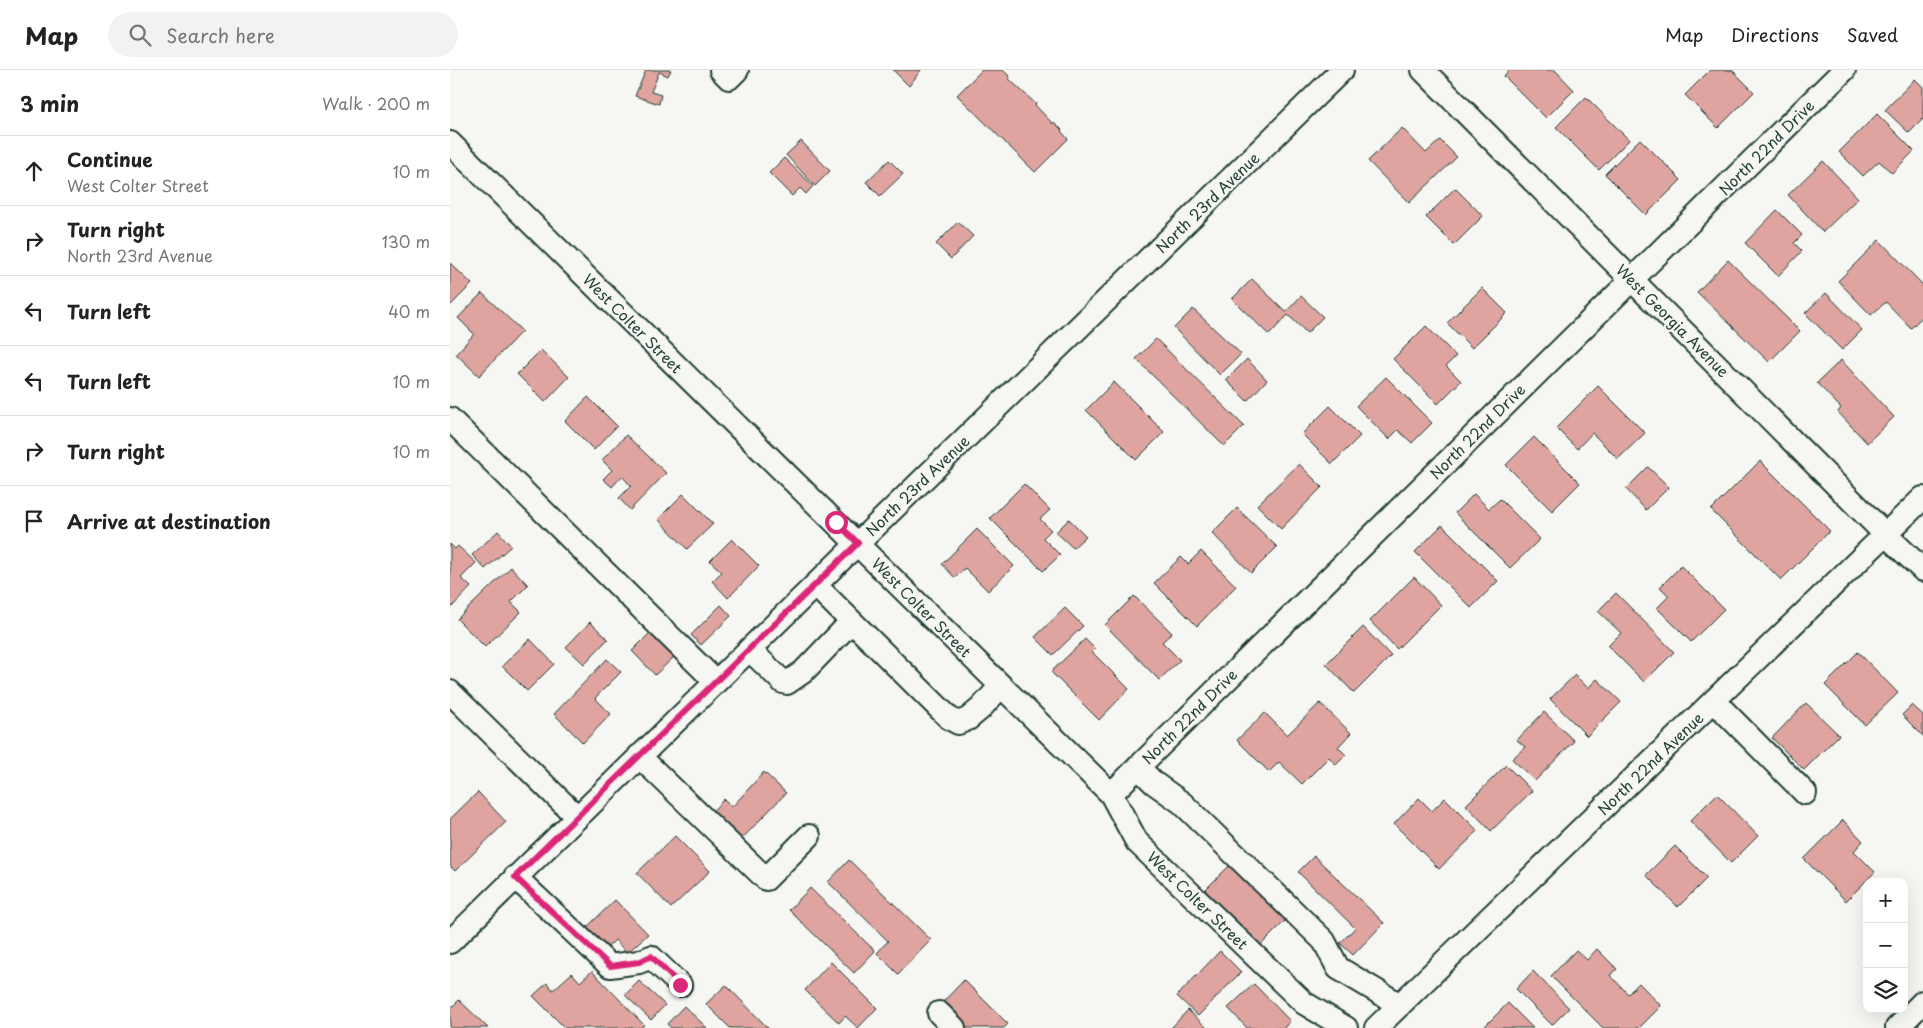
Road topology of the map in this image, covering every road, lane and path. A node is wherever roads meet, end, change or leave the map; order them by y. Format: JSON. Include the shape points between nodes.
{"nodes":[{"id":1,"x":1342,"y":70,"type":"edge"},
{"id":2,"x":1423,"y":70,"type":"edge"},
{"id":3,"x":1844,"y":70,"type":"edge"},
{"id":4,"x":450,"y":143,"type":"edge"},
{"id":5,"x":1632,"y":279,"type":"junction"},
{"id":6,"x":450,"y":419,"type":"edge"},
{"id":7,"x":1923,"y":498,"type":"edge"},
{"id":8,"x":1886,"y":535,"type":"junction"},
{"id":9,"x":858,"y":543,"type":"junction"},
{"id":10,"x":1923,"y":570,"type":"edge"},
{"id":11,"x":815,"y":585,"type":"junction"},
{"id":12,"x":852,"y":622,"type":"junction"},
{"id":13,"x":750,"y":650,"type":"junction"},
{"id":14,"x":716,"y":682,"type":"junction"},
{"id":15,"x":1001,"y":686,"type":"junction"},
{"id":16,"x":450,"y":692,"type":"edge"},
{"id":17,"x":1714,"y":701,"type":"junction"},
{"id":18,"x":639,"y":756,"type":"junction"},
{"id":19,"x":1138,"y":767,"type":"junction"},
{"id":20,"x":1805,"y":793,"type":"dead end"},
{"id":21,"x":1111,"y":794,"type":"junction"},
{"id":22,"x":576,"y":816,"type":"junction"},
{"id":23,"x":808,"y":836,"type":"dead end"},
{"id":24,"x":515,"y":877,"type":"junction"},
{"id":25,"x":450,"y":942,"type":"edge"},
{"id":26,"x":680,"y":985,"type":"dead end"},
{"id":27,"x":1923,"y":1002,"type":"edge"},
{"id":28,"x":1400,"y":1005,"type":"junction"},
{"id":29,"x":1346,"y":1028,"type":"edge"},
{"id":30,"x":1376,"y":1028,"type":"edge"},
{"id":31,"x":1897,"y":1028,"type":"edge"}],
"edges":[{"from":1,"to":9,"type":"street","name":"North 23rd Avenue"},
{"from":2,"to":5,"type":"street","name":"West Georgia Avenue"},
{"from":3,"to":5,"type":"street","name":"North 22nd Drive"},
{"from":4,"to":9,"type":"street","name":"West Colter Street"},
{"from":5,"to":8,"type":"street","name":"West Georgia Avenue"},
{"from":5,"to":19,"type":"street","name":"North 22nd Drive"},
{"from":6,"to":14,"type":"street"},
{"from":7,"to":8,"type":"street","name":"North 22nd Avenue"},
{"from":8,"to":10,"type":"street","name":"West Georgia Avenue"},
{"from":8,"to":17,"type":"street","name":"North 22nd Avenue"},
{"from":9,"to":11,"type":"street","name":"North 23rd Avenue"},
{"from":9,"to":15,"type":"street","name":"West Colter Street"},
{"from":11,"to":12,"type":"street"},
{"from":11,"to":13,"type":"street","name":"North 23rd Avenue"},
{"from":12,"to":13,"type":"street","via":[[803,672],[787,683]]},
{"from":12,"to":15,"type":"street","via":[[949,718],[958,723],[968,719]]},
{"from":13,"to":14,"type":"street","name":"North 23rd Avenue"},
{"from":14,"to":18,"type":"street","name":"North 23rd Avenue"},
{"from":15,"to":21,"type":"street","name":"West Colter Street"},
{"from":16,"to":22,"type":"street"},
{"from":17,"to":20,"type":"street"},
{"from":17,"to":28,"type":"street","name":"North 22nd Avenue"},
{"from":18,"to":22,"type":"street","name":"North 23rd Avenue"},
{"from":18,"to":23,"type":"street","via":[[766,879]]},
{"from":19,"to":21,"type":"street","name":"North 22nd Drive"},
{"from":19,"to":28,"type":"street","via":[[1182,803],[1324,941],[1338,968]]},
{"from":21,"to":29,"type":"street","name":"West Colter Street","via":[[1138,842],[1304,1003]]},
{"from":22,"to":24,"type":"street","name":"North 23rd Avenue"},
{"from":24,"to":25,"type":"street","name":"North 23rd Avenue"},
{"from":24,"to":26,"type":"street","via":[[610,966],[639,962],[651,956]]},
{"from":27,"to":31,"type":"street"},
{"from":28,"to":30,"type":"street","name":"North 22nd Avenue"}]}
